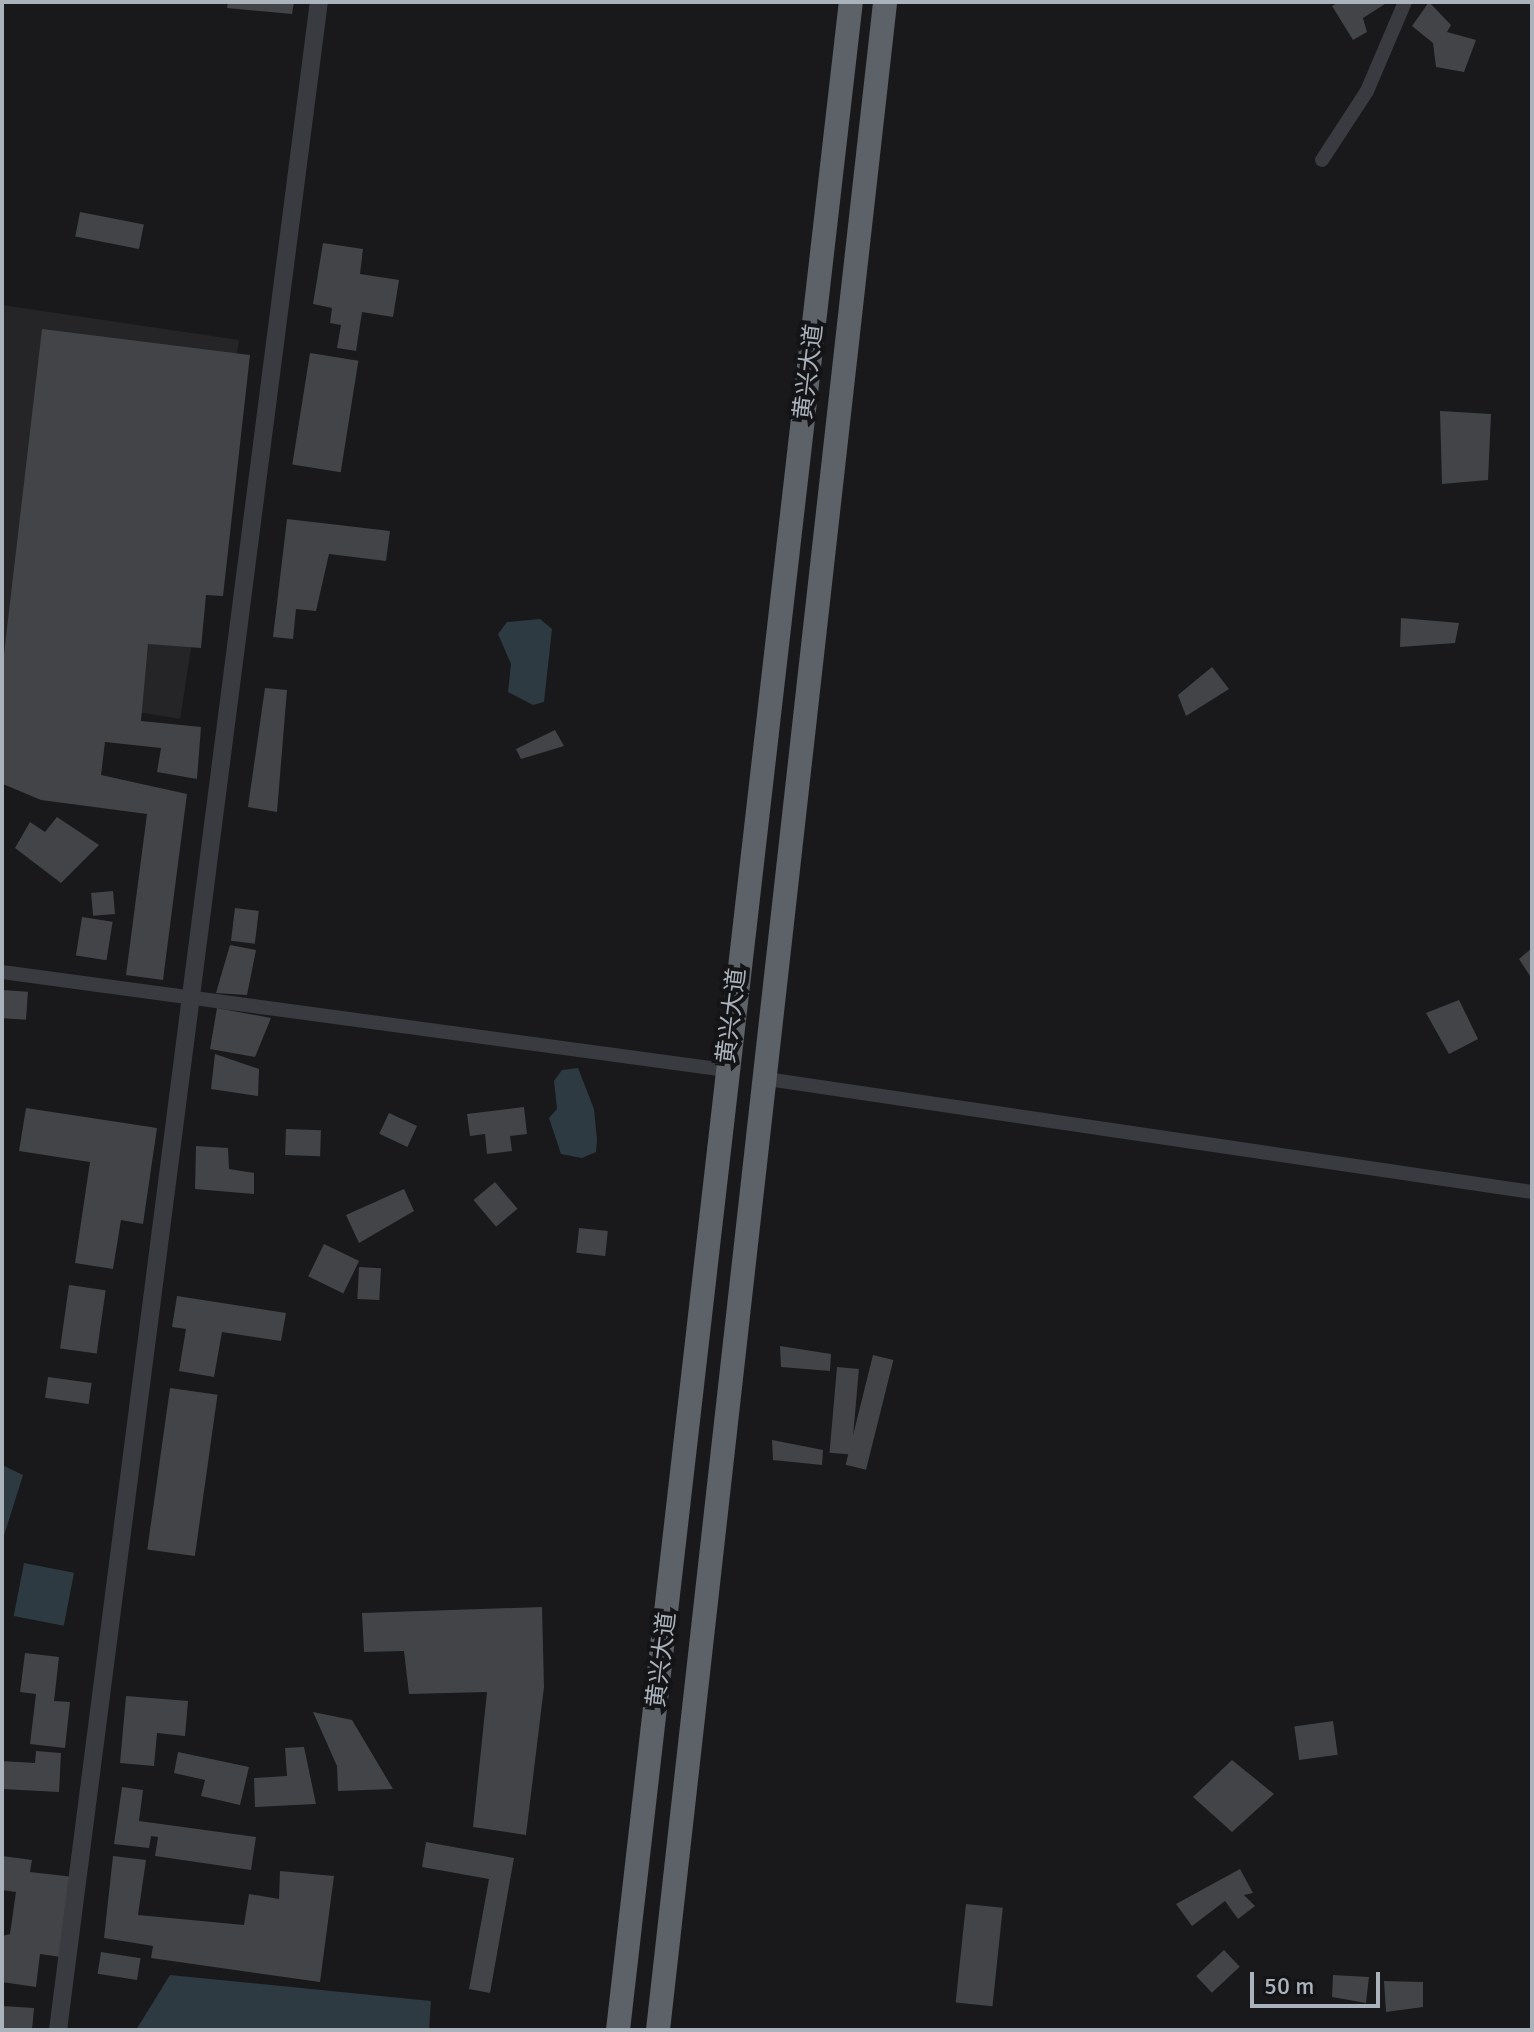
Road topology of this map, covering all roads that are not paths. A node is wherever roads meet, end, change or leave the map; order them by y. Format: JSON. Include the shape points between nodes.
{"nodes":[{"id":1,"x":319,"y":2,"type":"edge"},
{"id":2,"x":851,"y":2,"type":"edge"},
{"id":3,"x":885,"y":2,"type":"edge"},
{"id":4,"x":1405,"y":2,"type":"edge"},
{"id":5,"x":1322,"y":160,"type":"dead end"},
{"id":6,"x":2,"y":972,"type":"edge"},
{"id":7,"x":194,"y":998,"type":"junction"},
{"id":8,"x":726,"y":1070,"type":"junction"},
{"id":9,"x":760,"y":1078,"type":"junction"},
{"id":10,"x":1532,"y":1192,"type":"edge"},
{"id":11,"x":58,"y":2030,"type":"edge"},
{"id":12,"x":618,"y":2030,"type":"edge"},
{"id":13,"x":658,"y":2030,"type":"edge"}],
"edges":[{"from":1,"to":7,"type":"street"},
{"from":2,"to":8,"type":"highway","name":"黄兴大道"},
{"from":3,"to":9,"type":"highway","name":"黄兴大道"},
{"from":4,"to":5,"type":"street","via":[[1367,91]]},
{"from":6,"to":7,"type":"street"},
{"from":7,"to":8,"type":"street"},
{"from":7,"to":11,"type":"street"},
{"from":8,"to":12,"type":"highway","name":"黄兴大道"},
{"from":9,"to":10,"type":"street"},
{"from":9,"to":13,"type":"highway","name":"黄兴大道"}]}
